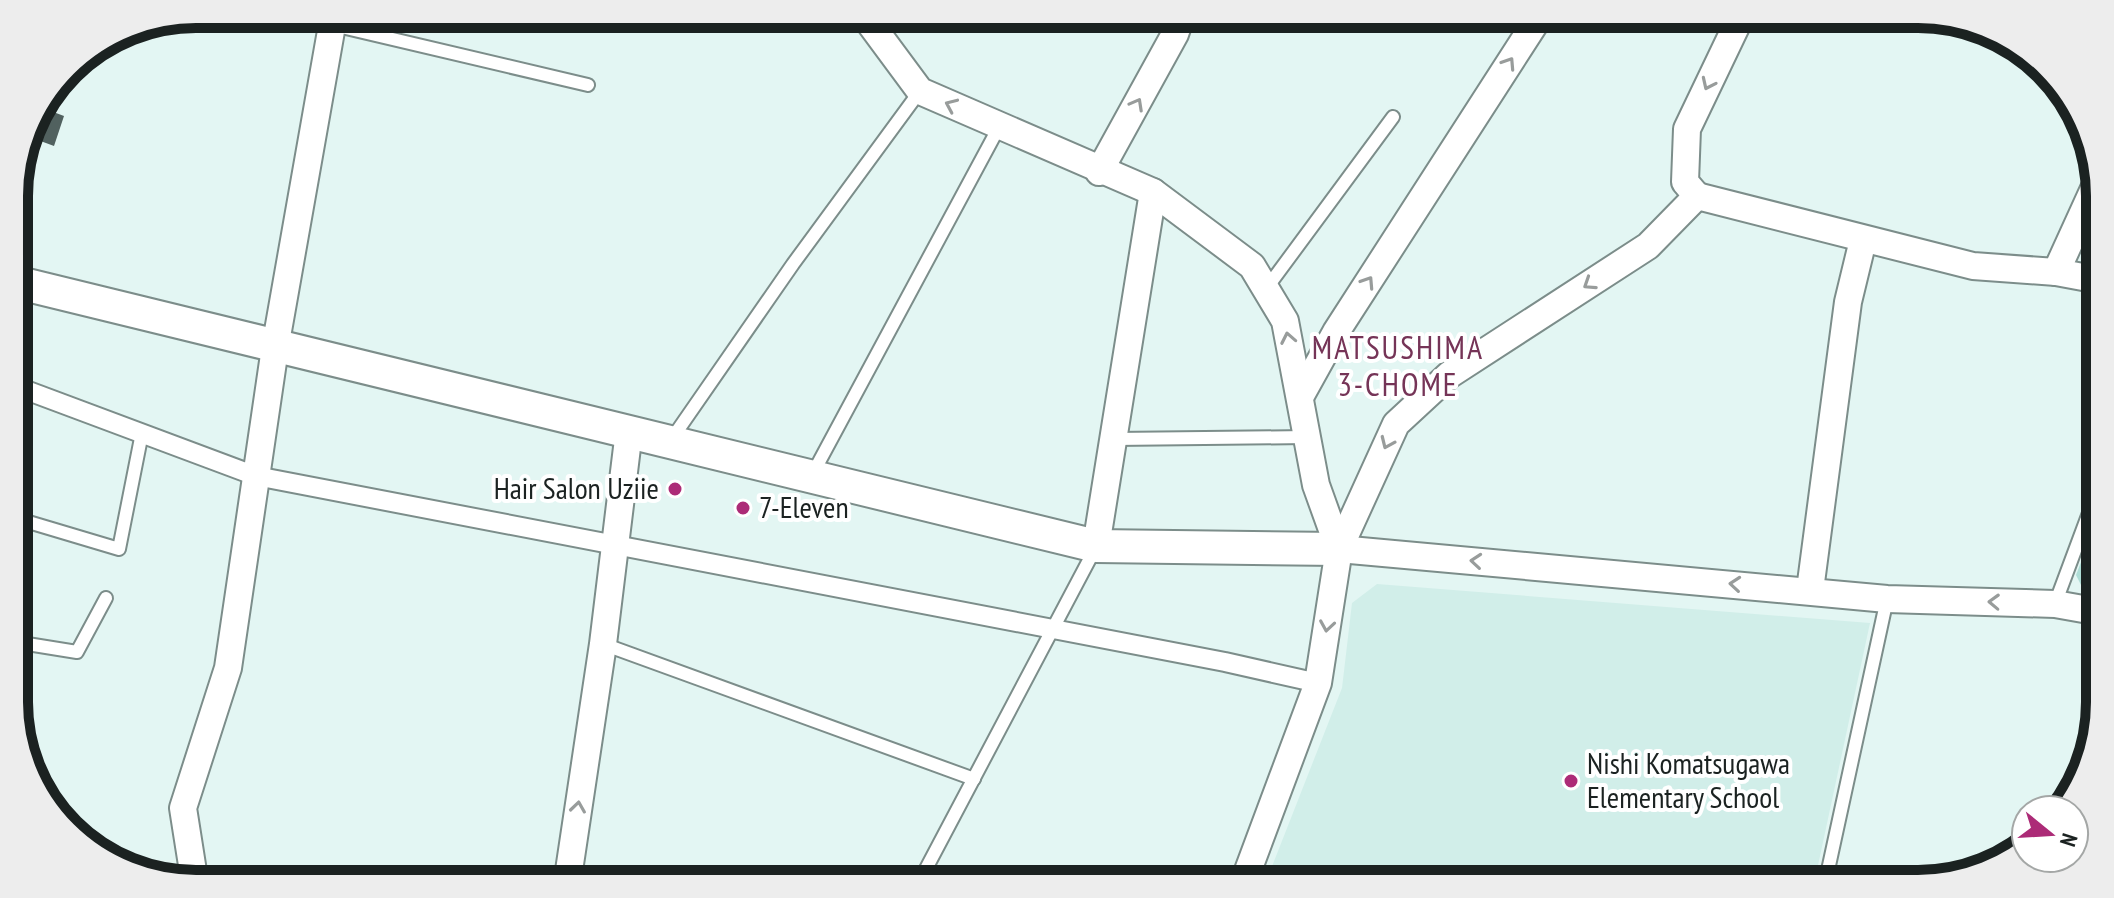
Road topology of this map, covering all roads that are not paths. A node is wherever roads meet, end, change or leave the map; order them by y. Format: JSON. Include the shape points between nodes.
{"nodes":[{"id":1,"x":331,"y":28,"type":"edge"},
{"id":2,"x":374,"y":28,"type":"edge"},
{"id":3,"x":873,"y":28,"type":"edge"},
{"id":4,"x":1177,"y":28,"type":"edge"},
{"id":5,"x":1532,"y":28,"type":"edge"},
{"id":6,"x":1735,"y":28,"type":"edge"},
{"id":7,"x":588,"y":85,"type":"dead end"},
{"id":8,"x":920,"y":91,"type":"junction"},
{"id":9,"x":1393,"y":117,"type":"dead end"},
{"id":10,"x":999,"y":127,"type":"junction"},
{"id":11,"x":1099,"y":172,"type":"junction"},
{"id":12,"x":1153,"y":192,"type":"junction"},
{"id":13,"x":1697,"y":196,"type":"junction"},
{"id":14,"x":2086,"y":206,"type":"edge"},
{"id":15,"x":1863,"y":240,"type":"junction"},
{"id":16,"x":2056,"y":272,"type":"junction"},
{"id":17,"x":2086,"y":278,"type":"edge"},
{"id":18,"x":28,"y":285,"type":"edge"},
{"id":19,"x":1266,"y":289,"type":"junction"},
{"id":20,"x":275,"y":348,"type":"junction"},
{"id":21,"x":28,"y":391,"type":"edge"},
{"id":22,"x":1300,"y":397,"type":"junction"},
{"id":23,"x":629,"y":431,"type":"junction"},
{"id":24,"x":142,"y":433,"type":"junction"},
{"id":25,"x":1307,"y":437,"type":"junction"},
{"id":26,"x":1114,"y":439,"type":"junction"},
{"id":27,"x":670,"y":441,"type":"junction"},
{"id":28,"x":812,"y":475,"type":"junction"},
{"id":29,"x":256,"y":476,"type":"junction"},
{"id":30,"x":2086,"y":521,"type":"edge"},
{"id":31,"x":28,"y":522,"type":"edge"},
{"id":32,"x":614,"y":544,"type":"junction"},
{"id":33,"x":1096,"y":546,"type":"junction"},
{"id":34,"x":1339,"y":549,"type":"junction"},
{"id":35,"x":1810,"y":590,"type":"junction"},
{"id":36,"x":106,"y":598,"type":"dead end"},
{"id":37,"x":1887,"y":599,"type":"junction"},
{"id":38,"x":2055,"y":604,"type":"junction"},
{"id":39,"x":2086,"y":610,"type":"edge"},
{"id":40,"x":1052,"y":630,"type":"junction"},
{"id":41,"x":28,"y":644,"type":"edge"},
{"id":42,"x":603,"y":644,"type":"junction"},
{"id":43,"x":1318,"y":683,"type":"junction"},
{"id":44,"x":974,"y":779,"type":"junction"},
{"id":45,"x":193,"y":870,"type":"edge"},
{"id":46,"x":569,"y":870,"type":"edge"},
{"id":47,"x":925,"y":870,"type":"edge"},
{"id":48,"x":1248,"y":870,"type":"edge"},
{"id":49,"x":1828,"y":870,"type":"edge"}],
"edges":[{"from":1,"to":20,"type":"street"},
{"from":2,"to":7,"type":"lane"},
{"from":3,"to":8,"type":"street"},
{"from":11,"to":4,"type":"street","one_way":true},
{"from":22,"to":5,"type":"street","one_way":true,"via":[[1336,332]]},
{"from":6,"to":13,"type":"street","one_way":true,"via":[[1687,129],[1685,182]]},
{"from":10,"to":8,"type":"street","one_way":true},
{"from":8,"to":27,"type":"lane"},
{"from":9,"to":19,"type":"lane"},
{"from":10,"to":11,"type":"street"},
{"from":10,"to":28,"type":"lane"},
{"from":11,"to":12,"type":"street"},
{"from":12,"to":19,"type":"street","via":[[1252,266]]},
{"from":12,"to":26,"type":"street"},
{"from":13,"to":15,"type":"street"},
{"from":13,"to":34,"type":"street","one_way":true,"via":[[1648,246],[1449,375],[1396,424]]},
{"from":14,"to":16,"type":"street"},
{"from":15,"to":16,"type":"street","via":[[1973,266]]},
{"from":15,"to":35,"type":"street","via":[[1848,302]]},
{"from":16,"to":17,"type":"street"},
{"from":18,"to":20,"type":"street"},
{"from":22,"to":19,"type":"street","one_way":true,"via":[[1285,321]]},
{"from":20,"to":23,"type":"street"},
{"from":20,"to":29,"type":"street"},
{"from":21,"to":24,"type":"street"},
{"from":22,"to":25,"type":"street"},
{"from":23,"to":27,"type":"street"},
{"from":23,"to":32,"type":"street"},
{"from":24,"to":29,"type":"street"},
{"from":24,"to":31,"type":"lane","via":[[119,549]]},
{"from":25,"to":26,"type":"lane"},
{"from":25,"to":34,"type":"street","via":[[1316,485]]},
{"from":26,"to":33,"type":"street"},
{"from":27,"to":28,"type":"street"},
{"from":28,"to":33,"type":"street"},
{"from":29,"to":32,"type":"street"},
{"from":29,"to":45,"type":"street","via":[[228,668],[183,808]]},
{"from":30,"to":38,"type":"lane"},
{"from":32,"to":40,"type":"street"},
{"from":32,"to":42,"type":"street"},
{"from":33,"to":34,"type":"street"},
{"from":33,"to":40,"type":"lane"},
{"from":35,"to":34,"type":"street","one_way":true},
{"from":34,"to":43,"type":"street","one_way":true},
{"from":35,"to":37,"type":"street"},
{"from":36,"to":41,"type":"lane","via":[[77,652]]},
{"from":38,"to":37,"type":"street","one_way":true},
{"from":37,"to":49,"type":"lane"},
{"from":38,"to":39,"type":"street"},
{"from":40,"to":43,"type":"street"},
{"from":40,"to":44,"type":"lane"},
{"from":42,"to":44,"type":"lane"},
{"from":46,"to":42,"type":"street","one_way":true},
{"from":43,"to":48,"type":"street"},
{"from":44,"to":47,"type":"lane"}]}
